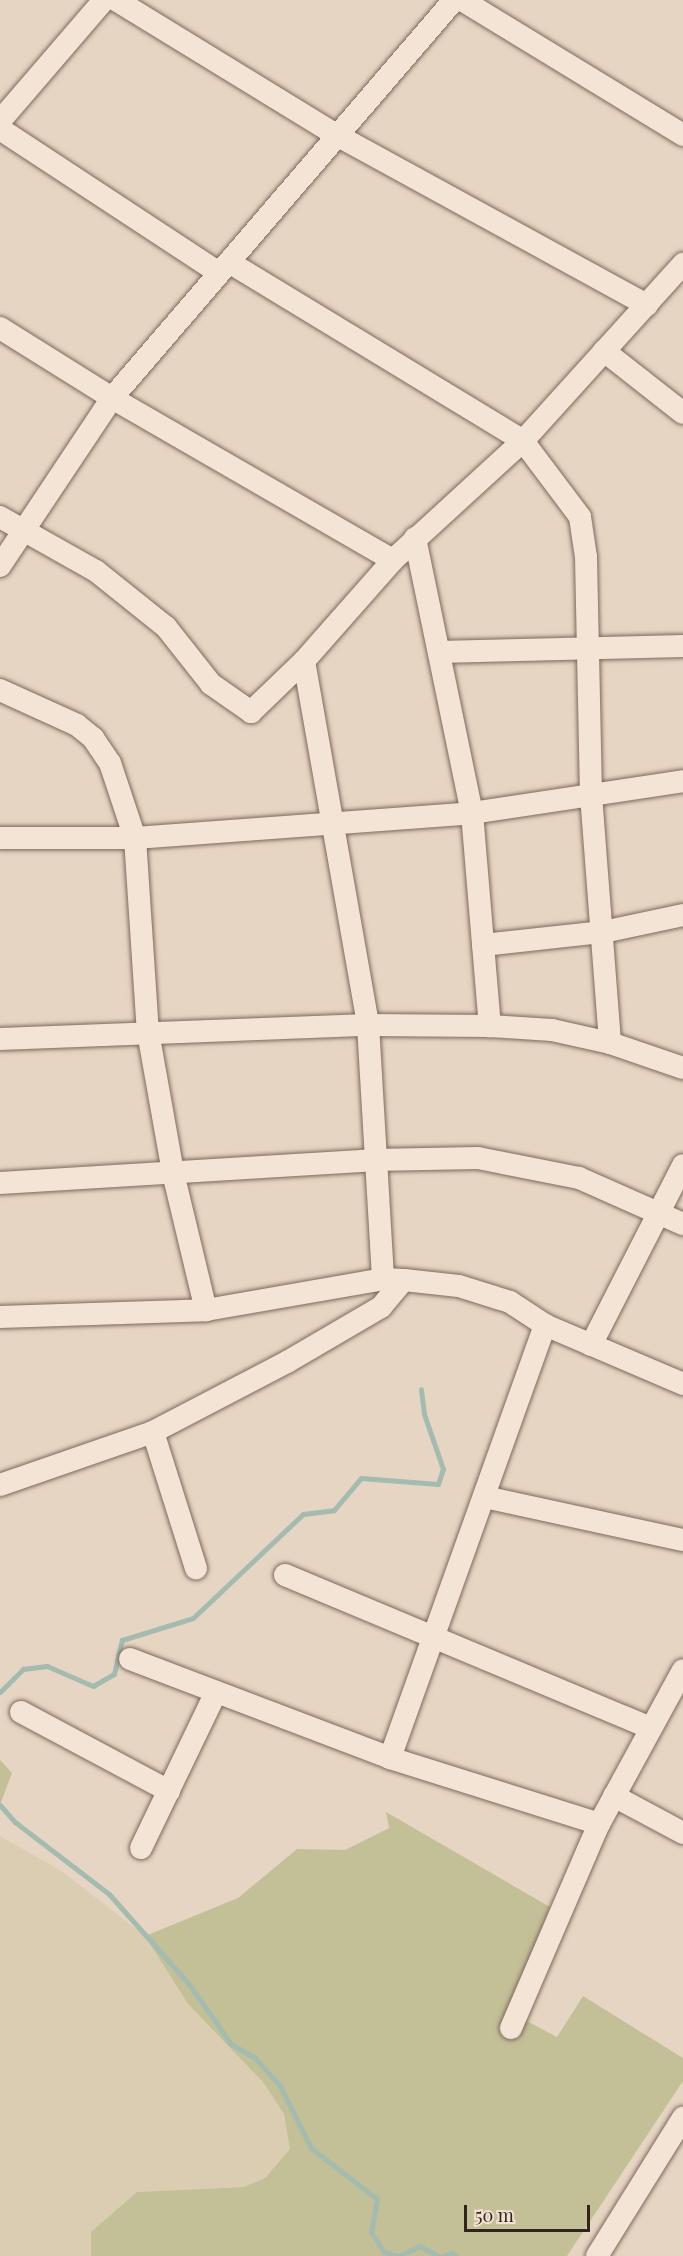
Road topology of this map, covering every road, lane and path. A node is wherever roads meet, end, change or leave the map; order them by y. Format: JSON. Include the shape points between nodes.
{"nodes":[{"id":1,"x":104,"y":0,"type":"edge"},
{"id":2,"x":116,"y":0,"type":"edge"},
{"id":3,"x":454,"y":0,"type":"edge"},
{"id":4,"x":462,"y":0,"type":"edge"},
{"id":5,"x":0,"y":121,"type":"edge"},
{"id":6,"x":0,"y":129,"type":"edge"},
{"id":7,"x":683,"y":135,"type":"edge"},
{"id":8,"x":340,"y":137,"type":"junction"},
{"id":9,"x":683,"y":264,"type":"edge"},
{"id":10,"x":224,"y":267,"type":"junction"},
{"id":11,"x":647,"y":304,"type":"junction"},
{"id":12,"x":0,"y":328,"type":"edge"},
{"id":13,"x":604,"y":351,"type":"junction"},
{"id":14,"x":112,"y":398,"type":"junction"},
{"id":15,"x":683,"y":413,"type":"edge"},
{"id":16,"x":523,"y":441,"type":"junction"},
{"id":17,"x":0,"y":517,"type":"edge"},
{"id":18,"x":25,"y":532,"type":"junction"},
{"id":19,"x":415,"y":538,"type":"junction"},
{"id":20,"x":393,"y":560,"type":"junction"},
{"id":21,"x":0,"y":566,"type":"edge"},
{"id":22,"x":683,"y":646,"type":"edge"},
{"id":23,"x":587,"y":648,"type":"junction"},
{"id":24,"x":439,"y":652,"type":"junction"},
{"id":25,"x":304,"y":661,"type":"junction"},
{"id":26,"x":0,"y":690,"type":"edge"},
{"id":27,"x":683,"y":781,"type":"edge"},
{"id":28,"x":591,"y":795,"type":"junction"},
{"id":29,"x":472,"y":813,"type":"junction"},
{"id":30,"x":333,"y":824,"type":"junction"},
{"id":31,"x":0,"y":838,"type":"edge"},
{"id":32,"x":135,"y":838,"type":"junction"},
{"id":33,"x":683,"y":915,"type":"edge"},
{"id":34,"x":603,"y":932,"type":"junction"},
{"id":35,"x":483,"y":945,"type":"junction"},
{"id":36,"x":368,"y":1025,"type":"junction"},
{"id":37,"x":490,"y":1026,"type":"junction"},
{"id":38,"x":148,"y":1032,"type":"junction"},
{"id":39,"x":0,"y":1039,"type":"edge"},
{"id":40,"x":610,"y":1043,"type":"junction"},
{"id":41,"x":683,"y":1050,"type":"edge"},
{"id":42,"x":649,"y":1054,"type":"junction"},
{"id":43,"x":683,"y":1068,"type":"edge"},
{"id":44,"x":373,"y":1160,"type":"junction"},
{"id":45,"x":683,"y":1165,"type":"edge"},
{"id":46,"x":173,"y":1173,"type":"junction"},
{"id":47,"x":0,"y":1182,"type":"edge"},
{"id":48,"x":658,"y":1212,"type":"junction"},
{"id":49,"x":683,"y":1224,"type":"edge"},
{"id":50,"x":394,"y":1279,"type":"junction"},
{"id":51,"x":206,"y":1310,"type":"junction"},
{"id":52,"x":0,"y":1317,"type":"edge"},
{"id":53,"x":545,"y":1325,"type":"junction"},
{"id":54,"x":591,"y":1345,"type":"junction"},
{"id":55,"x":683,"y":1384,"type":"edge"},
{"id":56,"x":153,"y":1432,"type":"junction"},
{"id":57,"x":0,"y":1485,"type":"edge"},
{"id":58,"x":484,"y":1497,"type":"junction"},
{"id":59,"x":683,"y":1540,"type":"edge"},
{"id":60,"x":196,"y":1568,"type":"dead end"},
{"id":61,"x":285,"y":1575,"type":"dead end"},
{"id":62,"x":434,"y":1639,"type":"junction"},
{"id":63,"x":130,"y":1659,"type":"dead end"},
{"id":64,"x":683,"y":1670,"type":"edge"},
{"id":65,"x":216,"y":1692,"type":"junction"},
{"id":66,"x":675,"y":1700,"type":"edge"},
{"id":67,"x":21,"y":1712,"type":"dead end"},
{"id":68,"x":650,"y":1728,"type":"junction"},
{"id":69,"x":390,"y":1758,"type":"junction"},
{"id":70,"x":169,"y":1791,"type":"junction"},
{"id":71,"x":614,"y":1796,"type":"junction"},
{"id":72,"x":599,"y":1824,"type":"junction"},
{"id":73,"x":683,"y":1833,"type":"edge"},
{"id":74,"x":141,"y":1848,"type":"dead end"},
{"id":75,"x":510,"y":2028,"type":"dead end"},
{"id":76,"x":683,"y":2118,"type":"edge"},
{"id":77,"x":597,"y":2256,"type":"edge"}],
"edges":[{"from":1,"to":5,"type":"street"},
{"from":2,"to":8,"type":"street"},
{"from":3,"to":8,"type":"street"},
{"from":4,"to":7,"type":"street"},
{"from":6,"to":10,"type":"street"},
{"from":8,"to":10,"type":"street"},
{"from":8,"to":11,"type":"street"},
{"from":9,"to":11,"type":"street"},
{"from":10,"to":14,"type":"street"},
{"from":10,"to":16,"type":"street"},
{"from":11,"to":13,"type":"street"},
{"from":12,"to":14,"type":"street"},
{"from":13,"to":15,"type":"street"},
{"from":13,"to":16,"type":"street"},
{"from":14,"to":18,"type":"street"},
{"from":14,"to":20,"type":"street"},
{"from":16,"to":19,"type":"street"},
{"from":16,"to":23,"type":"street","via":[[580,518],[586,557]]},
{"from":17,"to":18,"type":"street"},
{"from":18,"to":21,"type":"street"},
{"from":18,"to":25,"type":"street","via":[[96,571],[166,627],[211,684],[251,712]]},
{"from":19,"to":20,"type":"street"},
{"from":19,"to":24,"type":"street"},
{"from":20,"to":25,"type":"street"},
{"from":22,"to":23,"type":"street"},
{"from":23,"to":24,"type":"street"},
{"from":23,"to":28,"type":"street"},
{"from":24,"to":29,"type":"street"},
{"from":25,"to":30,"type":"street"},
{"from":26,"to":32,"type":"street","via":[[77,725],[93,738],[110,763]]},
{"from":27,"to":28,"type":"street"},
{"from":28,"to":29,"type":"street"},
{"from":28,"to":34,"type":"street"},
{"from":29,"to":30,"type":"street"},
{"from":29,"to":35,"type":"street"},
{"from":30,"to":32,"type":"street"},
{"from":30,"to":36,"type":"street"},
{"from":31,"to":32,"type":"street"},
{"from":32,"to":38,"type":"street"},
{"from":33,"to":34,"type":"street"},
{"from":34,"to":35,"type":"street"},
{"from":34,"to":40,"type":"street"},
{"from":35,"to":37,"type":"street"},
{"from":36,"to":37,"type":"street"},
{"from":36,"to":38,"type":"street"},
{"from":36,"to":44,"type":"street"},
{"from":37,"to":40,"type":"street","via":[[552,1030]]},
{"from":38,"to":39,"type":"street"},
{"from":38,"to":46,"type":"street"},
{"from":40,"to":42,"type":"street"},
{"from":41,"to":42,"type":"street"},
{"from":42,"to":43,"type":"street"},
{"from":44,"to":46,"type":"street"},
{"from":44,"to":48,"type":"street","via":[[478,1158],[579,1178]]},
{"from":44,"to":50,"type":"street"},
{"from":45,"to":48,"type":"street"},
{"from":46,"to":47,"type":"street"},
{"from":46,"to":51,"type":"street"},
{"from":48,"to":49,"type":"street"},
{"from":48,"to":54,"type":"street"},
{"from":50,"to":51,"type":"street"},
{"from":50,"to":53,"type":"street","via":[[459,1286],[510,1302]]},
{"from":50,"to":56,"type":"street","via":[[381,1307],[287,1362]]},
{"from":51,"to":52,"type":"street"},
{"from":53,"to":54,"type":"street"},
{"from":53,"to":58,"type":"street"},
{"from":54,"to":55,"type":"street"},
{"from":56,"to":57,"type":"street"},
{"from":56,"to":60,"type":"street"},
{"from":58,"to":59,"type":"street"},
{"from":58,"to":62,"type":"street"},
{"from":61,"to":62,"type":"street"},
{"from":62,"to":68,"type":"street"},
{"from":62,"to":69,"type":"street"},
{"from":63,"to":65,"type":"street"},
{"from":64,"to":66,"type":"street"},
{"from":65,"to":69,"type":"street"},
{"from":65,"to":70,"type":"street"},
{"from":66,"to":68,"type":"street"},
{"from":67,"to":70,"type":"street"},
{"from":68,"to":71,"type":"street"},
{"from":69,"to":72,"type":"street"},
{"from":70,"to":74,"type":"street"},
{"from":71,"to":72,"type":"street"},
{"from":71,"to":73,"type":"street"},
{"from":72,"to":75,"type":"street"},
{"from":76,"to":77,"type":"street"}]}
